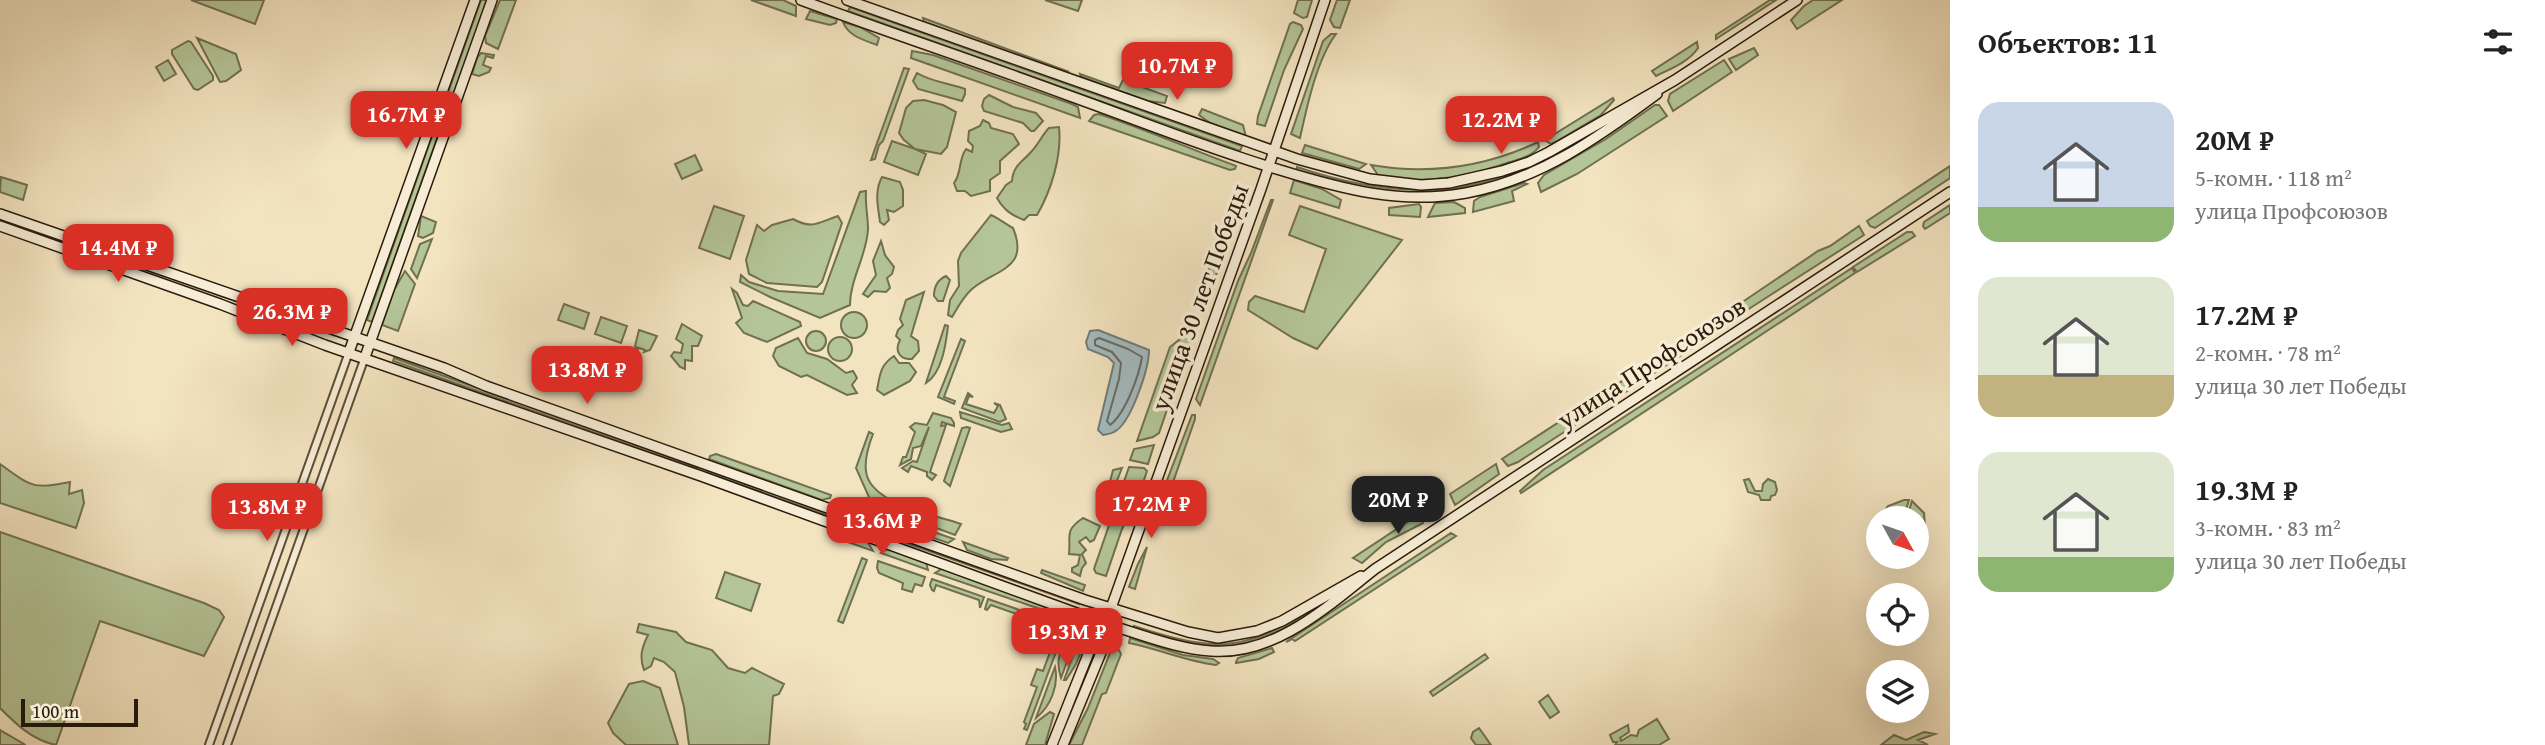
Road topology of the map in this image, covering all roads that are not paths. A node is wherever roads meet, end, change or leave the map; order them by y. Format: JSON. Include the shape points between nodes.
{"nodes":[{"id":1,"x":475,"y":0,"type":"edge"},
{"id":2,"x":492,"y":0,"type":"edge"},
{"id":3,"x":801,"y":0,"type":"edge"},
{"id":4,"x":847,"y":0,"type":"edge"},
{"id":5,"x":1325,"y":0,"type":"edge"},
{"id":6,"x":1797,"y":0,"type":"edge"},
{"id":7,"x":1675,"y":80,"type":"junction"},
{"id":8,"x":1273,"y":151,"type":"junction"},
{"id":9,"x":1268,"y":167,"type":"junction"},
{"id":10,"x":1950,"y":192,"type":"edge"},
{"id":11,"x":0,"y":214,"type":"edge"},
{"id":12,"x":0,"y":226,"type":"edge"},
{"id":13,"x":353,"y":338,"type":"junction"},
{"id":14,"x":370,"y":343,"type":"junction"},
{"id":15,"x":349,"y":352,"type":"junction"},
{"id":16,"x":365,"y":358,"type":"junction"},
{"id":17,"x":1375,"y":569,"type":"junction"},
{"id":18,"x":1111,"y":608,"type":"junction"},
{"id":19,"x":1101,"y":622,"type":"junction"},
{"id":20,"x":1112,"y":626,"type":"junction"},
{"id":21,"x":209,"y":745,"type":"edge"},
{"id":22,"x":227,"y":745,"type":"edge"},
{"id":23,"x":1052,"y":745,"type":"edge"},
{"id":24,"x":1063,"y":745,"type":"edge"}],
"edges":[{"from":1,"to":13,"type":"main road"},
{"from":2,"to":14,"type":"main road"},
{"from":3,"to":9,"type":"main road"},
{"from":4,"to":8,"type":"main road"},
{"from":5,"to":8,"type":"main road","name":"улица 30 лет Победы"},
{"from":6,"to":7,"type":"main road"},
{"from":7,"to":8,"type":"main road","via":[[1529,162],[1449,183],[1388,183]]},
{"from":7,"to":9,"type":"main road","via":[[1554,163],[1478,191],[1429,198],[1389,197],[1345,190]]},
{"from":8,"to":9,"type":"main road","name":"улица 30 лет Победы"},
{"from":9,"to":18,"type":"main road","name":"улица 30 лет Победы"},
{"from":10,"to":17,"type":"main road","name":"улица Профсоюзов"},
{"from":11,"to":13,"type":"main road","name":"улица Профсоюзов"},
{"from":12,"to":15,"type":"main road","name":"улица Профсоюзов"},
{"from":13,"to":14,"type":"main road","name":"улица Профсоюзов"},
{"from":13,"to":15,"type":"main road"},
{"from":14,"to":16,"type":"main road"},
{"from":14,"to":18,"type":"main road","name":"улица Профсоюзов"},
{"from":15,"to":16,"type":"main road","name":"улица Профсоюзов"},
{"from":15,"to":21,"type":"street"},
{"from":16,"to":19,"type":"main road","name":"улица Профсоюзов"},
{"from":16,"to":22,"type":"street"},
{"from":17,"to":18,"type":"main road","name":"улица Профсоюзов","via":[[1282,621],[1238,636],[1198,634]]},
{"from":17,"to":20,"type":"main road","name":"улица Профсоюзов","via":[[1302,624],[1249,648],[1226,652],[1182,647]]},
{"from":18,"to":19,"type":"main road","name":"улица 30 лет Победы"},
{"from":18,"to":20,"type":"main road","name":"улица 30 лет Победы"},
{"from":19,"to":20,"type":"main road","name":"улица Профсоюзов"},
{"from":19,"to":23,"type":"main road","name":"улица 30 лет Победы"},
{"from":20,"to":24,"type":"main road","name":"улица 30 лет Победы"}]}
